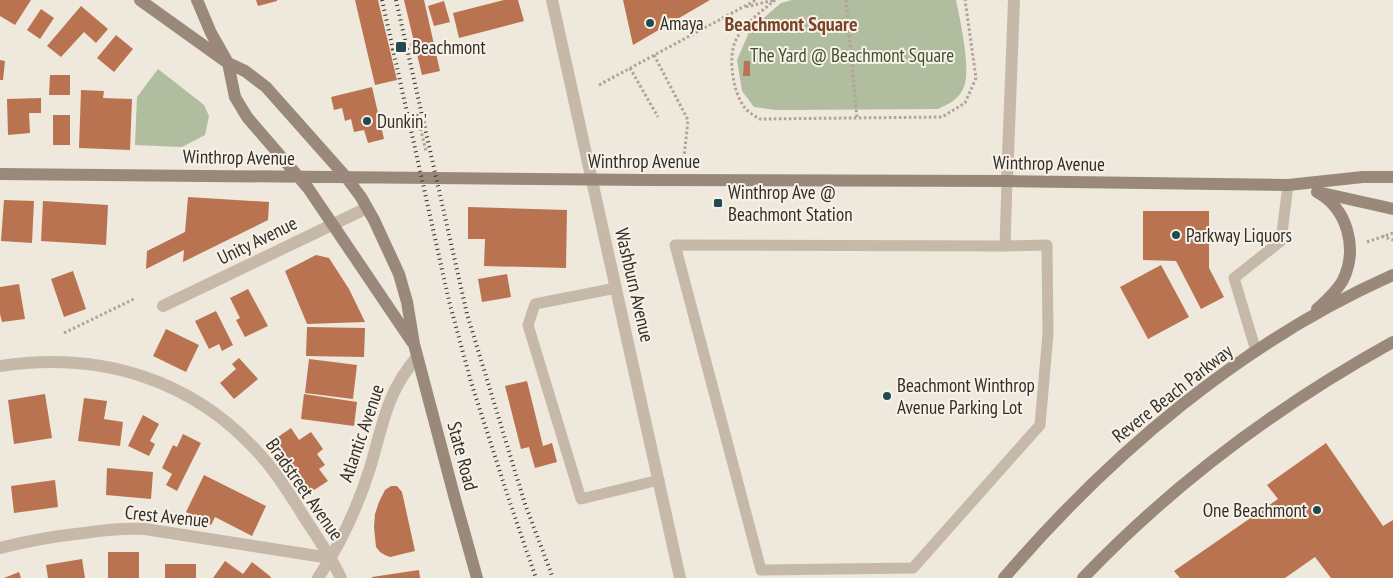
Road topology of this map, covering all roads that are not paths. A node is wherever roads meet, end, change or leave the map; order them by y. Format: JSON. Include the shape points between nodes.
{"nodes":[{"id":1,"x":140,"y":0,"type":"edge"},
{"id":2,"x":197,"y":0,"type":"edge"},
{"id":3,"x":552,"y":0,"type":"edge"},
{"id":4,"x":1014,"y":0,"type":"edge"},
{"id":5,"x":228,"y":63,"type":"junction"},
{"id":6,"x":0,"y":174,"type":"edge"},
{"id":7,"x":299,"y":177,"type":"junction"},
{"id":8,"x":346,"y":177,"type":"junction"},
{"id":9,"x":1393,"y":177,"type":"edge"},
{"id":10,"x":592,"y":179,"type":"junction"},
{"id":11,"x":1007,"y":181,"type":"junction"},
{"id":12,"x":1288,"y":185,"type":"junction"},
{"id":13,"x":1317,"y":192,"type":"junction"},
{"id":14,"x":367,"y":208,"type":"junction"},
{"id":15,"x":1393,"y":210,"type":"edge"},
{"id":16,"x":333,"y":224,"type":"junction"},
{"id":17,"x":1005,"y":246,"type":"junction"},
{"id":18,"x":1393,"y":276,"type":"edge"},
{"id":19,"x":616,"y":288,"type":"junction"},
{"id":20,"x":163,"y":306,"type":"dead end"},
{"id":21,"x":1295,"y":326,"type":"junction"},
{"id":22,"x":1393,"y":342,"type":"edge"},
{"id":23,"x":414,"y":344,"type":"junction"},
{"id":24,"x":1256,"y":351,"type":"junction"},
{"id":25,"x":417,"y":357,"type":"junction"},
{"id":26,"x":0,"y":366,"type":"edge"},
{"id":27,"x":659,"y":480,"type":"junction"},
{"id":28,"x":0,"y":548,"type":"edge"},
{"id":29,"x":330,"y":558,"type":"junction"},
{"id":30,"x":318,"y":578,"type":"edge"},
{"id":31,"x":341,"y":578,"type":"edge"},
{"id":32,"x":477,"y":578,"type":"edge"},
{"id":33,"x":680,"y":578,"type":"edge"},
{"id":34,"x":1004,"y":578,"type":"edge"},
{"id":35,"x":1083,"y":578,"type":"edge"}],
"edges":[{"from":1,"to":5,"type":"main road","name":"State Road"},
{"from":2,"to":5,"type":"main road","name":"State Road"},
{"from":3,"to":10,"type":"street","name":"Washburn Avenue"},
{"from":4,"to":11,"type":"street"},
{"from":5,"to":7,"type":"main road","name":"State Road","via":[[241,108]]},
{"from":5,"to":8,"type":"main road","name":"State Road","via":[[266,87]]},
{"from":6,"to":7,"type":"main road","name":"Winthrop Avenue"},
{"from":7,"to":8,"type":"main road","name":"Winthrop Avenue"},
{"from":7,"to":16,"type":"main road","name":"State Road"},
{"from":8,"to":10,"type":"main road","name":"Winthrop Avenue"},
{"from":8,"to":14,"type":"main road","name":"State Road"},
{"from":9,"to":12,"type":"main road","name":"Winthrop Avenue"},
{"from":10,"to":11,"type":"main road","name":"Winthrop Avenue"},
{"from":10,"to":19,"type":"street","name":"Washburn Avenue"},
{"from":11,"to":12,"type":"main road","name":"Winthrop Avenue"},
{"from":11,"to":17,"type":"lane"},
{"from":12,"to":13,"type":"main road","name":"Winthrop Avenue"},
{"from":12,"to":24,"type":"lane","via":[[1281,240],[1234,278]]},
{"from":13,"to":15,"type":"main road","name":"Winthrop Avenue"},
{"from":13,"to":21,"type":"main road","via":[[1329,200],[1342,218],[1349,238],[1349,258],[1343,280],[1320,307]]},
{"from":14,"to":16,"type":"street","name":"Unity Avenue"},
{"from":14,"to":23,"type":"main road","name":"State Road","via":[[401,281]]},
{"from":16,"to":20,"type":"street","name":"Unity Avenue"},
{"from":16,"to":23,"type":"main road","name":"State Road"},
{"from":17,"to":17,"type":"lane","via":[[675,245],[761,570],[913,568],[1040,425],[1048,334],[1046,245]]},
{"from":18,"to":21,"type":"main road","name":"Revere Beach Parkway"},
{"from":19,"to":27,"type":"street","name":"Washburn Avenue"},
{"from":19,"to":27,"type":"lane","via":[[535,304],[528,325],[582,499]]},
{"from":21,"to":24,"type":"main road","name":"Revere Beach Parkway"},
{"from":22,"to":35,"type":"main road","via":[[1289,405],[1219,456],[1152,511]]},
{"from":23,"to":25,"type":"main road","name":"State Road"},
{"from":24,"to":34,"type":"main road","name":"Revere Beach Parkway","via":[[1187,401],[1136,444],[1073,502]]},
{"from":25,"to":29,"type":"street","name":"Atlantic Avenue","via":[[396,387],[362,489]]},
{"from":25,"to":32,"type":"main road","name":"State Road"},
{"from":26,"to":29,"type":"street","name":"Bradstreet Avenue","via":[[50,362],[93,365],[143,377],[193,399],[225,420],[262,456]]},
{"from":27,"to":33,"type":"street","name":"Washburn Avenue"},
{"from":28,"to":29,"type":"street","name":"Crest Avenue","via":[[59,536],[134,528]]},
{"from":29,"to":30,"type":"street","name":"Atlantic Avenue"},
{"from":29,"to":31,"type":"street"}]}
